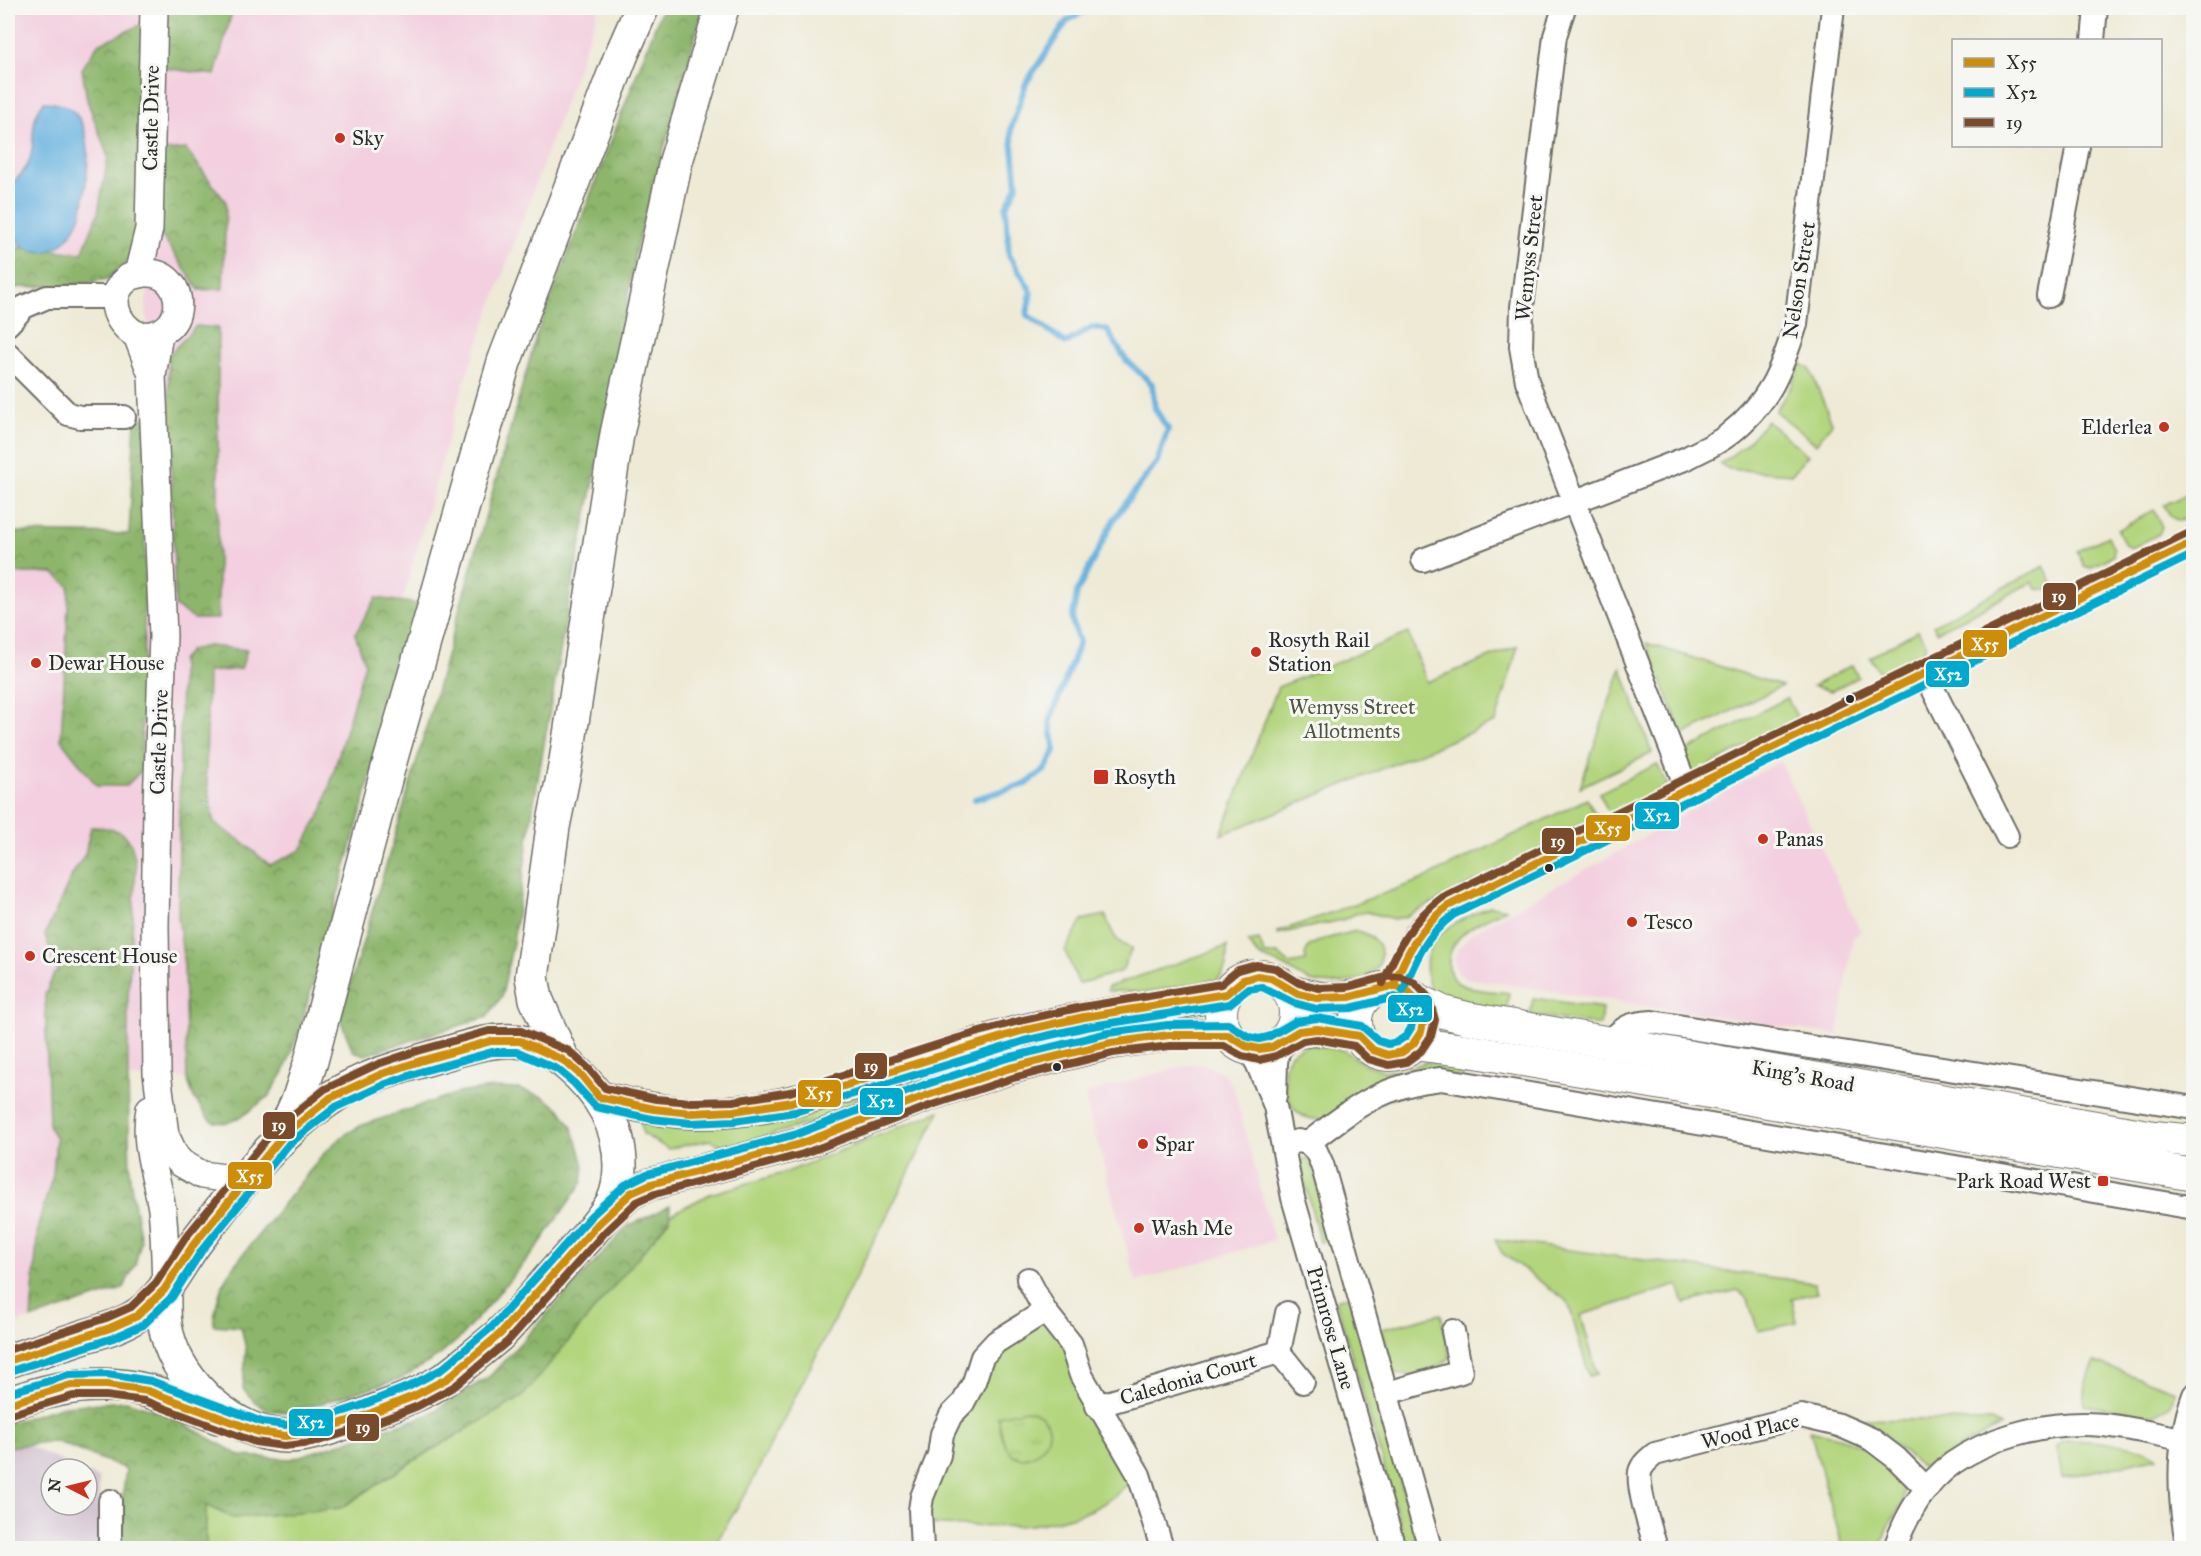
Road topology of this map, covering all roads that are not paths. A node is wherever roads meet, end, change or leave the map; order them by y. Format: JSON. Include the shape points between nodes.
{"nodes":[{"id":1,"x":154,"y":8,"type":"edge"},
{"id":2,"x":642,"y":8,"type":"edge"},
{"id":3,"x":722,"y":8,"type":"edge"},
{"id":4,"x":1564,"y":8,"type":"edge"},
{"id":5,"x":1833,"y":8,"type":"edge"},
{"id":6,"x":2096,"y":8,"type":"edge"},
{"id":7,"x":2093,"y":39,"type":"edge"},
{"id":8,"x":2078,"y":147,"type":"edge"},
{"id":9,"x":148,"y":274,"type":"junction"},
{"id":10,"x":2049,"y":296,"type":"dead end"},
{"id":11,"x":116,"y":305,"type":"junction"},
{"id":12,"x":8,"y":324,"type":"edge"},
{"id":13,"x":148,"y":334,"type":"junction"},
{"id":14,"x":8,"y":354,"type":"edge"},
{"id":15,"x":124,"y":417,"type":"dead end"},
{"id":16,"x":1574,"y":503,"type":"junction"},
{"id":17,"x":2193,"y":542,"type":"edge"},
{"id":18,"x":1423,"y":560,"type":"dead end"},
{"id":19,"x":1925,"y":673,"type":"junction"},
{"id":20,"x":1687,"y":789,"type":"junction"},
{"id":21,"x":2007,"y":836,"type":"dead end"},
{"id":22,"x":1287,"y":990,"type":"junction"},
{"id":23,"x":1393,"y":993,"type":"junction"},
{"id":24,"x":1226,"y":994,"type":"junction"},
{"id":25,"x":1359,"y":1035,"type":"junction"},
{"id":26,"x":1283,"y":1039,"type":"junction"},
{"id":27,"x":1238,"y":1042,"type":"junction"},
{"id":28,"x":1610,"y":1042,"type":"junction"},
{"id":29,"x":1414,"y":1044,"type":"junction"},
{"id":30,"x":562,"y":1060,"type":"junction"},
{"id":31,"x":157,"y":1073,"type":"junction"},
{"id":32,"x":599,"y":1097,"type":"junction"},
{"id":33,"x":2160,"y":1103,"type":"junction"},
{"id":34,"x":1275,"y":1106,"type":"junction"},
{"id":35,"x":2193,"y":1108,"type":"edge"},
{"id":36,"x":282,"y":1137,"type":"junction"},
{"id":37,"x":2154,"y":1137,"type":"junction"},
{"id":38,"x":2193,"y":1141,"type":"edge"},
{"id":39,"x":1308,"y":1143,"type":"junction"},
{"id":40,"x":1283,"y":1145,"type":"junction"},
{"id":41,"x":2115,"y":1162,"type":"junction"},
{"id":42,"x":257,"y":1167,"type":"junction"},
{"id":43,"x":2193,"y":1175,"type":"edge"},
{"id":44,"x":2111,"y":1193,"type":"junction"},
{"id":45,"x":2193,"y":1208,"type":"edge"},
{"id":46,"x":598,"y":1224,"type":"junction"},
{"id":47,"x":1028,"y":1279,"type":"dead end"},
{"id":48,"x":165,"y":1289,"type":"junction"},
{"id":49,"x":1045,"y":1311,"type":"junction"},
{"id":50,"x":1287,"y":1313,"type":"dead end"},
{"id":51,"x":1453,"y":1330,"type":"dead end"},
{"id":52,"x":1279,"y":1353,"type":"junction"},
{"id":53,"x":8,"y":1361,"type":"edge"},
{"id":54,"x":1303,"y":1382,"type":"dead end"},
{"id":55,"x":1387,"y":1393,"type":"junction"},
{"id":56,"x":2193,"y":1395,"type":"edge"},
{"id":57,"x":8,"y":1404,"type":"edge"},
{"id":58,"x":1098,"y":1406,"type":"junction"},
{"id":59,"x":240,"y":1424,"type":"junction"},
{"id":60,"x":2182,"y":1439,"type":"junction"},
{"id":61,"x":1927,"y":1489,"type":"junction"},
{"id":62,"x":2187,"y":1495,"type":"edge"},
{"id":63,"x":110,"y":1501,"type":"dead end"},
{"id":64,"x":111,"y":1548,"type":"edge"},
{"id":65,"x":922,"y":1548,"type":"edge"},
{"id":66,"x":1162,"y":1548,"type":"edge"},
{"id":67,"x":1394,"y":1548,"type":"edge"},
{"id":68,"x":1430,"y":1548,"type":"edge"},
{"id":69,"x":1656,"y":1548,"type":"edge"},
{"id":70,"x":1895,"y":1548,"type":"edge"},
{"id":71,"x":2188,"y":1548,"type":"edge"}],
"edges":[{"from":1,"to":9,"type":"street","name":"Castle Drive"},
{"from":2,"to":36,"type":"main road","via":[[504,362],[390,761],[308,1071]]},
{"from":3,"to":30,"type":"main road","via":[[676,161],[617,434],[553,827],[532,980]]},
{"from":4,"to":16,"type":"street","name":"Wemyss Street","via":[[1555,36],[1522,307],[1521,347],[1527,381]]},
{"from":5,"to":16,"type":"street","name":"Nelson Street","via":[[1796,324],[1782,368],[1759,406],[1727,436],[1687,458]]},
{"from":6,"to":7,"type":"street"},
{"from":8,"to":10,"type":"street"},
{"from":9,"to":11,"type":"street","via":[[128,279],[120,287]]},
{"from":9,"to":13,"type":"street","name":"Castle Drive","via":[[167,280],[174,288],[178,305],[167,329]]},
{"from":11,"to":12,"type":"street","via":[[83,298],[42,298],[24,307]]},
{"from":11,"to":13,"type":"street","via":[[128,330]]},
{"from":13,"to":31,"type":"street","name":"Castle Drive","via":[[163,636],[156,838]]},
{"from":14,"to":15,"type":"street","via":[[73,417]]},
{"from":16,"to":18,"type":"street"},
{"from":16,"to":20,"type":"street","name":"Wemyss Street"},
{"from":17,"to":19,"type":"street"},
{"from":19,"to":20,"type":"street"},
{"from":19,"to":21,"type":"street"},
{"from":20,"to":23,"type":"street","via":[[1433,916],[1412,941]]},
{"from":22,"to":23,"type":"main road","via":[[1326,1000]]},
{"from":22,"to":24,"type":"main road","via":[[1268,977],[1256,976],[1244,978]]},
{"from":22,"to":26,"type":"main road","via":[[1295,1013],[1293,1025]]},
{"from":23,"to":25,"type":"main road","via":[[1361,1002],[1356,1024]]},
{"from":23,"to":28,"type":"main road","name":"King's Road","via":[[1467,1018]]},
{"from":23,"to":29,"type":"main road","via":[[1424,1017],[1420,1037]]},
{"from":24,"to":27,"type":"main road","via":[[1221,1015]]},
{"from":24,"to":32,"type":"main road","via":[[1021,1030],[792,1102],[692,1113]]},
{"from":25,"to":26,"type":"main road","via":[[1305,1029]]},
{"from":25,"to":29,"type":"main road","via":[[1371,1049],[1389,1055]]},
{"from":26,"to":27,"type":"main road","via":[[1259,1050]]},
{"from":26,"to":34,"type":"street","name":"Primrose Lane","via":[[1276,1062]]},
{"from":27,"to":34,"type":"street","name":"Primrose Lane","via":[[1257,1064]]},
{"from":27,"to":46,"type":"main road","via":[[1169,1035],[1111,1043],[1010,1068],[800,1144],[651,1184],[631,1193]]},
{"from":28,"to":33,"type":"street","via":[[1635,1023],[1652,1022]]},
{"from":28,"to":37,"type":"main road","name":"King's Road"},
{"from":29,"to":41,"type":"main road","name":"King's Road"},
{"from":30,"to":32,"type":"main road"},
{"from":30,"to":36,"type":"main road","via":[[520,1041],[504,1039],[466,1047],[420,1061],[330,1098]]},
{"from":31,"to":42,"type":"street","name":"Castle Drive","via":[[165,1135],[180,1163],[202,1175],[224,1178]]},
{"from":31,"to":48,"type":"street","name":"Castle Drive","via":[[148,1134],[162,1208]]},
{"from":32,"to":46,"type":"main road","via":[[615,1128],[620,1176],[615,1199]]},
{"from":33,"to":35,"type":"street"},
{"from":33,"to":37,"type":"street"},
{"from":34,"to":40,"type":"street","name":"Primrose Lane"},
{"from":36,"to":42,"type":"main road"},
{"from":37,"to":38,"type":"main road","name":"King's Road"},
{"from":39,"to":40,"type":"street"},
{"from":39,"to":44,"type":"street","via":[[1356,1106],[1387,1091],[1441,1079]]},
{"from":39,"to":55,"type":"street","name":"Primrose Lane","via":[[1322,1164]]},
{"from":40,"to":67,"type":"street","name":"Primrose Lane","via":[[1293,1198]]},
{"from":41,"to":43,"type":"main road","name":"King's Road"},
{"from":41,"to":44,"type":"street"},
{"from":42,"to":48,"type":"main road","via":[[194,1244]]},
{"from":44,"to":45,"type":"street"},
{"from":46,"to":59,"type":"main road","via":[[500,1334],[448,1378],[404,1400],[310,1433],[285,1436]]},
{"from":47,"to":49,"type":"street","name":"Caledonia Court"},
{"from":48,"to":53,"type":"main road","via":[[137,1316],[123,1323]]},
{"from":48,"to":59,"type":"main road","via":[[164,1318],[176,1360],[200,1393]]},
{"from":49,"to":58,"type":"street","name":"Caledonia Court","via":[[1071,1344],[1081,1375]]},
{"from":49,"to":65,"type":"street","via":[[996,1342],[982,1357],[963,1403],[951,1415],[922,1497]]},
{"from":50,"to":52,"type":"street"},
{"from":51,"to":55,"type":"street","name":"Primrose Lane","via":[[1461,1372]]},
{"from":52,"to":54,"type":"street"},
{"from":52,"to":58,"type":"street","name":"Caledonia Court"},
{"from":55,"to":68,"type":"street","name":"Primrose Lane"},
{"from":56,"to":60,"type":"street"},
{"from":57,"to":59,"type":"main road","via":[[71,1385],[106,1385],[148,1390]]},
{"from":58,"to":66,"type":"street","name":"Caledonia Court","via":[[1138,1474]]},
{"from":60,"to":61,"type":"street","via":[[2114,1426],[2044,1427],[1986,1446],[1952,1463]]},
{"from":60,"to":62,"type":"street"},
{"from":61,"to":69,"type":"street","name":"Wood Place","via":[[1871,1439],[1839,1425],[1801,1416],[1655,1454],[1646,1461],[1639,1482]]},
{"from":61,"to":70,"type":"street","via":[[1902,1526]]},
{"from":62,"to":71,"type":"street"},
{"from":63,"to":64,"type":"street"}]}
